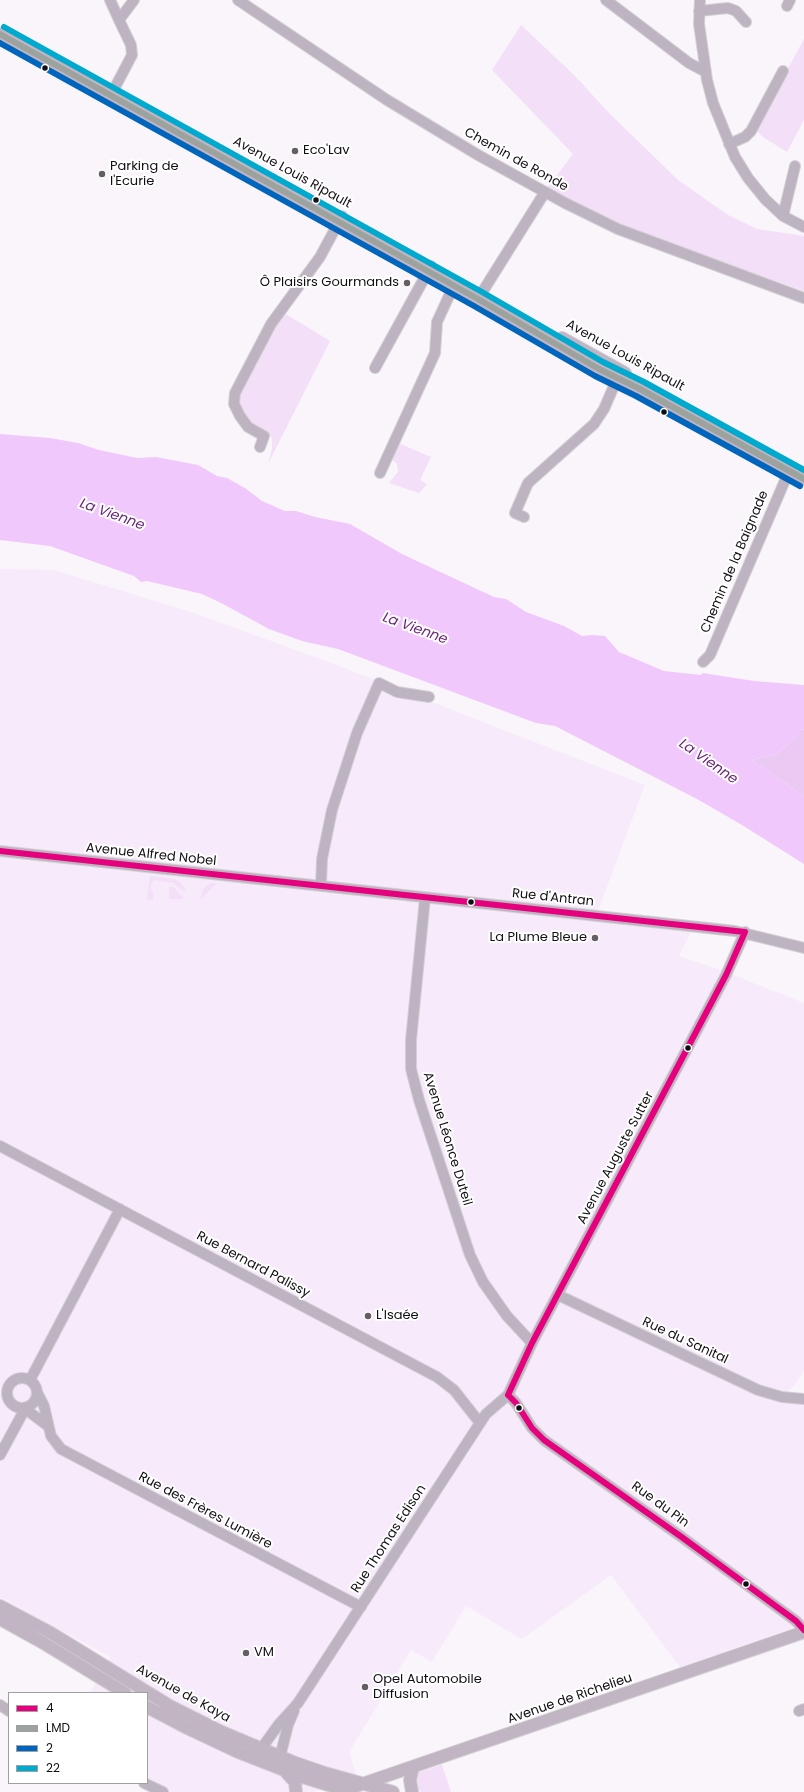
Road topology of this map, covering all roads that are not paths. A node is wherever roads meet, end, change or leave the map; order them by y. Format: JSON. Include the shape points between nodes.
{"nodes":[{"id":1,"x":110,"y":0,"type":"edge"},
{"id":2,"x":134,"y":0,"type":"edge"},
{"id":3,"x":238,"y":0,"type":"edge"},
{"id":4,"x":606,"y":0,"type":"edge"},
{"id":5,"x":700,"y":0,"type":"edge"},
{"id":6,"x":699,"y":11,"type":"junction"},
{"id":7,"x":119,"y":20,"type":"junction"},
{"id":8,"x":746,"y":22,"type":"dead end"},
{"id":9,"x":0,"y":28,"type":"edge"},
{"id":10,"x":0,"y":34,"type":"edge"},
{"id":11,"x":783,"y":71,"type":"dead end"},
{"id":12,"x":706,"y":72,"type":"junction"},
{"id":13,"x":115,"y":94,"type":"junction"},
{"id":14,"x":729,"y":144,"type":"junction"},
{"id":15,"x":795,"y":166,"type":"dead end"},
{"id":16,"x":545,"y":192,"type":"junction"},
{"id":17,"x":783,"y":216,"type":"junction"},
{"id":18,"x":340,"y":219,"type":"junction"},
{"id":19,"x":804,"y":227,"type":"edge"},
{"id":20,"x":430,"y":268,"type":"junction"},
{"id":21,"x":454,"y":285,"type":"junction"},
{"id":22,"x":480,"y":296,"type":"junction"},
{"id":23,"x":804,"y":298,"type":"edge"},
{"id":24,"x":375,"y":368,"type":"dead end"},
{"id":25,"x":619,"y":374,"type":"junction"},
{"id":26,"x":260,"y":447,"type":"dead end"},
{"id":27,"x":789,"y":471,"type":"junction"},
{"id":28,"x":804,"y":472,"type":"edge"},
{"id":29,"x":380,"y":473,"type":"dead end"},
{"id":30,"x":804,"y":480,"type":"edge"},
{"id":31,"x":524,"y":517,"type":"dead end"},
{"id":32,"x":703,"y":662,"type":"dead end"},
{"id":33,"x":429,"y":697,"type":"dead end"},
{"id":34,"x":0,"y":852,"type":"edge"},
{"id":35,"x":298,"y":884,"type":"joint"},
{"id":36,"x":321,"y":886,"type":"junction"},
{"id":37,"x":425,"y":898,"type":"junction"},
{"id":38,"x":745,"y":932,"type":"junction"},
{"id":39,"x":804,"y":948,"type":"edge"},
{"id":40,"x":0,"y":1146,"type":"edge"},
{"id":41,"x":120,"y":1209,"type":"junction"},
{"id":42,"x":558,"y":1295,"type":"junction"},
{"id":43,"x":532,"y":1343,"type":"junction"},
{"id":44,"x":30,"y":1380,"type":"junction"},
{"id":45,"x":37,"y":1392,"type":"junction"},
{"id":46,"x":508,"y":1395,"type":"junction"},
{"id":47,"x":804,"y":1398,"type":"edge"},
{"id":48,"x":26,"y":1407,"type":"junction"},
{"id":49,"x":480,"y":1423,"type":"junction"},
{"id":50,"x":48,"y":1426,"type":"junction"},
{"id":51,"x":0,"y":1455,"type":"edge"},
{"id":52,"x":0,"y":1606,"type":"edge"},
{"id":53,"x":361,"y":1607,"type":"junction"},
{"id":54,"x":0,"y":1619,"type":"edge"},
{"id":55,"x":804,"y":1631,"type":"edge"},
{"id":56,"x":122,"y":1692,"type":"edge"},
{"id":57,"x":147,"y":1692,"type":"edge"},
{"id":58,"x":148,"y":1693,"type":"edge"},
{"id":59,"x":298,"y":1703,"type":"junction"},
{"id":60,"x":148,"y":1708,"type":"edge"},
{"id":61,"x":261,"y":1755,"type":"junction"},
{"id":62,"x":280,"y":1756,"type":"junction"},
{"id":63,"x":271,"y":1766,"type":"junction"},
{"id":64,"x":413,"y":1767,"type":"junction"},
{"id":65,"x":285,"y":1771,"type":"junction"},
{"id":66,"x":146,"y":1784,"type":"edge"},
{"id":67,"x":363,"y":1784,"type":"junction"},
{"id":68,"x":344,"y":1791,"type":"edge"},
{"id":69,"x":163,"y":1792,"type":"edge"},
{"id":70,"x":296,"y":1792,"type":"edge"},
{"id":71,"x":393,"y":1792,"type":"edge"},
{"id":72,"x":412,"y":1792,"type":"edge"}],
"edges":[{"from":1,"to":7,"type":"street"},
{"from":2,"to":7,"type":"street"},
{"from":3,"to":16,"type":"street","name":"Chemin de Ronde","via":[[387,100]]},
{"from":4,"to":12,"type":"street","via":[[688,63]]},
{"from":5,"to":6,"type":"street"},
{"from":6,"to":8,"type":"street","via":[[728,8],[736,11]]},
{"from":6,"to":12,"type":"street"},
{"from":7,"to":13,"type":"street","via":[[131,45],[132,55]]},
{"from":9,"to":13,"type":"main road"},
{"from":10,"to":13,"type":"main road"},
{"from":11,"to":14,"type":"street","via":[[751,132]]},
{"from":12,"to":14,"type":"street","via":[[713,102]]},
{"from":13,"to":18,"type":"main road","name":"Avenue Louis Ripault"},
{"from":14,"to":17,"type":"street","via":[[748,178]]},
{"from":15,"to":17,"type":"street"},
{"from":16,"to":22,"type":"street"},
{"from":16,"to":23,"type":"street","name":"Chemin de Ronde","via":[[618,229]]},
{"from":17,"to":19,"type":"street"},
{"from":18,"to":20,"type":"main road","name":"Avenue Louis Ripault"},
{"from":18,"to":26,"type":"street","via":[[320,257],[271,324],[235,393],[234,404],[240,416],[248,426],[264,436]]},
{"from":20,"to":21,"type":"main road","name":"Avenue Louis Ripault"},
{"from":20,"to":22,"type":"main road","name":"Avenue Louis Ripault"},
{"from":20,"to":24,"type":"street"},
{"from":21,"to":22,"type":"main road","name":"Avenue Louis Ripault"},
{"from":21,"to":29,"type":"street","via":[[437,322],[435,353]]},
{"from":22,"to":25,"type":"main road","name":"Avenue Louis Ripault","via":[[599,369]]},
{"from":25,"to":27,"type":"main road","name":"Avenue Louis Ripault"},
{"from":25,"to":28,"type":"main road","name":"Avenue Louis Ripault"},
{"from":25,"to":31,"type":"street","via":[[604,409],[594,424],[528,483],[515,513]]},
{"from":27,"to":30,"type":"main road","name":"Avenue Louis Ripault"},
{"from":27,"to":32,"type":"street","name":"Chemin de la Baignade","via":[[710,655]]},
{"from":33,"to":36,"type":"street","via":[[397,692],[379,683],[357,733],[332,810],[322,859]]},
{"from":34,"to":35,"type":"street","name":"Avenue Alfred Nobel"},
{"from":35,"to":36,"type":"street","name":"Rue d'Antran"},
{"from":36,"to":37,"type":"street","name":"Rue d'Antran"},
{"from":37,"to":38,"type":"street","name":"Rue d'Antran"},
{"from":37,"to":43,"type":"street","name":"Avenue Léonce Duteil","via":[[411,1040],[411,1069],[470,1256],[483,1282],[507,1316]]},
{"from":38,"to":39,"type":"street","name":"Rue d'Antran"},
{"from":38,"to":42,"type":"street","name":"Avenue Auguste Sutter","via":[[726,975]]},
{"from":40,"to":41,"type":"street","name":"Rue Bernard Palissy"},
{"from":41,"to":44,"type":"street"},
{"from":41,"to":49,"type":"street","name":"Rue Bernard Palissy","via":[[437,1377],[454,1390]]},
{"from":42,"to":43,"type":"street","name":"Avenue Auguste Sutter"},
{"from":42,"to":47,"type":"street","name":"Rue du Sanital","via":[[758,1390],[782,1397]]},
{"from":43,"to":46,"type":"street","name":"Avenue Auguste Sutter"},
{"from":44,"to":45,"type":"street"},
{"from":44,"to":48,"type":"street","via":[[16,1379],[8,1390],[12,1403]]},
{"from":45,"to":48,"type":"street","via":[[33,1403]]},
{"from":45,"to":50,"type":"street","name":"Rue des Frères Lumière","via":[[44,1406]]},
{"from":46,"to":49,"type":"street","name":"Rue Thomas Edison","via":[[486,1414]]},
{"from":46,"to":55,"type":"street","name":"Rue du Pin","via":[[544,1440],[796,1621]]},
{"from":48,"to":50,"type":"street","name":"Rue des Frères Lumière"},
{"from":48,"to":51,"type":"street"},
{"from":49,"to":53,"type":"street","name":"Rue Thomas Edison"},
{"from":50,"to":53,"type":"street","name":"Rue des Frères Lumière","via":[[57,1446],[68,1453]]},
{"from":52,"to":57,"type":"main road","name":"Avenue de Kaya","via":[[51,1633]]},
{"from":53,"to":59,"type":"street","name":"Rue Thomas Edison"},
{"from":54,"to":56,"type":"main road"},
{"from":55,"to":64,"type":"main road","name":"Avenue de Richelieu"},
{"from":58,"to":61,"type":"main road","name":"Avenue de Kaya"},
{"from":59,"to":61,"type":"street","name":"Rue Thomas Edison","via":[[279,1724]]},
{"from":59,"to":62,"type":"street","name":"Rue Thomas Edison","via":[[288,1725]]},
{"from":60,"to":61,"type":"main road","name":"Avenue de Kaya","via":[[204,1737]]},
{"from":61,"to":62,"type":"main road","name":"Avenue de Kaya"},
{"from":61,"to":63,"type":"main road","name":"Avenue de Kaya"},
{"from":62,"to":63,"type":"street","name":"Rue Thomas Edison"},
{"from":62,"to":67,"type":"main road","name":"Avenue de Kaya"},
{"from":63,"to":65,"type":"main road","name":"Avenue de Kaya"},
{"from":64,"to":67,"type":"main road","name":"Avenue de Richelieu"},
{"from":64,"to":72,"type":"main road","via":[[410,1780]]},
{"from":65,"to":68,"type":"main road","name":"Avenue de Kaya"},
{"from":65,"to":70,"type":"main road","via":[[295,1782]]},
{"from":66,"to":69,"type":"street"},
{"from":67,"to":68,"type":"main road","name":"Avenue de Richelieu"},
{"from":67,"to":71,"type":"main road","name":"Avenue de Kaya"}]}
